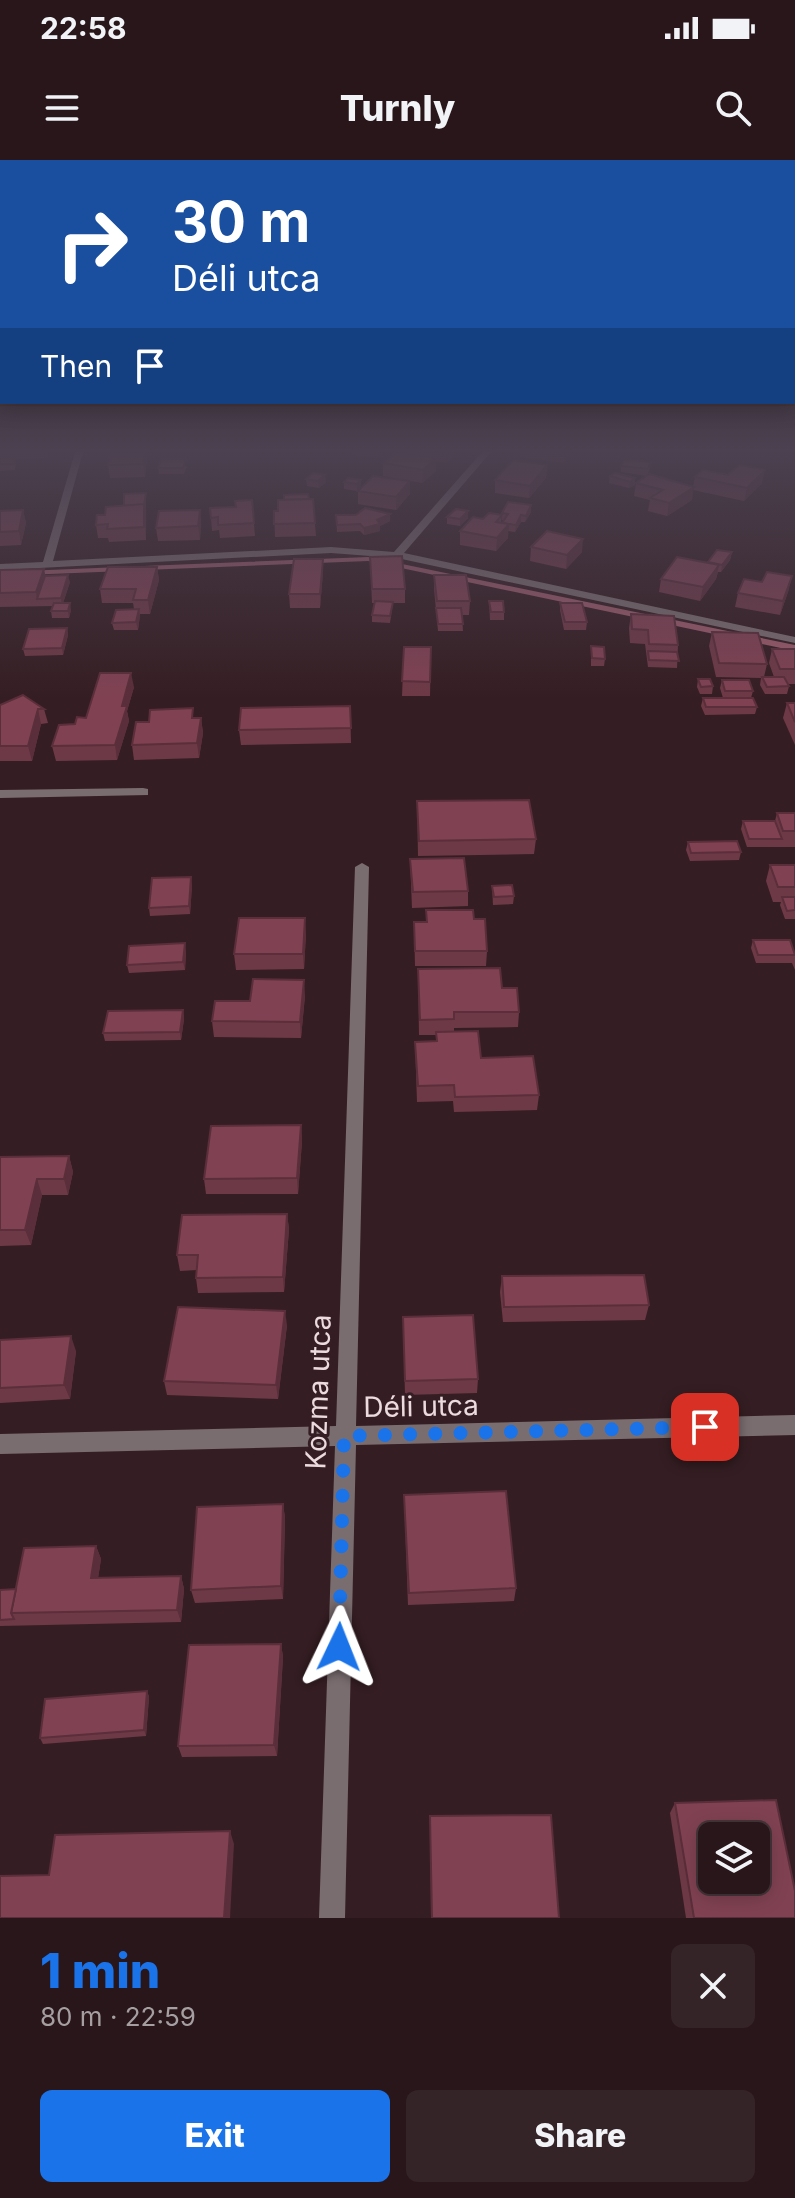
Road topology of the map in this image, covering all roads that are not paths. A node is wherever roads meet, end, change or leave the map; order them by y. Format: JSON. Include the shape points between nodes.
{"nodes":[{"id":1,"x":56,"y":534,"type":"edge"},
{"id":2,"x":415,"y":534,"type":"edge"},
{"id":3,"x":397,"y":555,"type":"junction"},
{"id":4,"x":47,"y":565,"type":"junction"},
{"id":5,"x":0,"y":567,"type":"edge"},
{"id":6,"x":795,"y":640,"type":"edge"},
{"id":7,"x":143,"y":792,"type":"dead end"},
{"id":8,"x":0,"y":794,"type":"edge"},
{"id":9,"x":362,"y":867,"type":"dead end"},
{"id":10,"x":795,"y":1425,"type":"edge"},
{"id":11,"x":344,"y":1436,"type":"junction"},
{"id":12,"x":0,"y":1444,"type":"edge"},
{"id":13,"x":332,"y":1918,"type":"edge"}],
"edges":[{"from":1,"to":4,"type":"street"},
{"from":2,"to":3,"type":"street"},
{"from":3,"to":4,"type":"street","via":[[331,550]]},
{"from":3,"to":6,"type":"street"},
{"from":4,"to":5,"type":"street"},
{"from":7,"to":8,"type":"street"},
{"from":9,"to":11,"type":"street","name":"Kozma utca"},
{"from":10,"to":11,"type":"street","name":"Déli utca"},
{"from":11,"to":12,"type":"street","name":"Déli utca"},
{"from":11,"to":13,"type":"street","name":"Kozma utca"}]}
